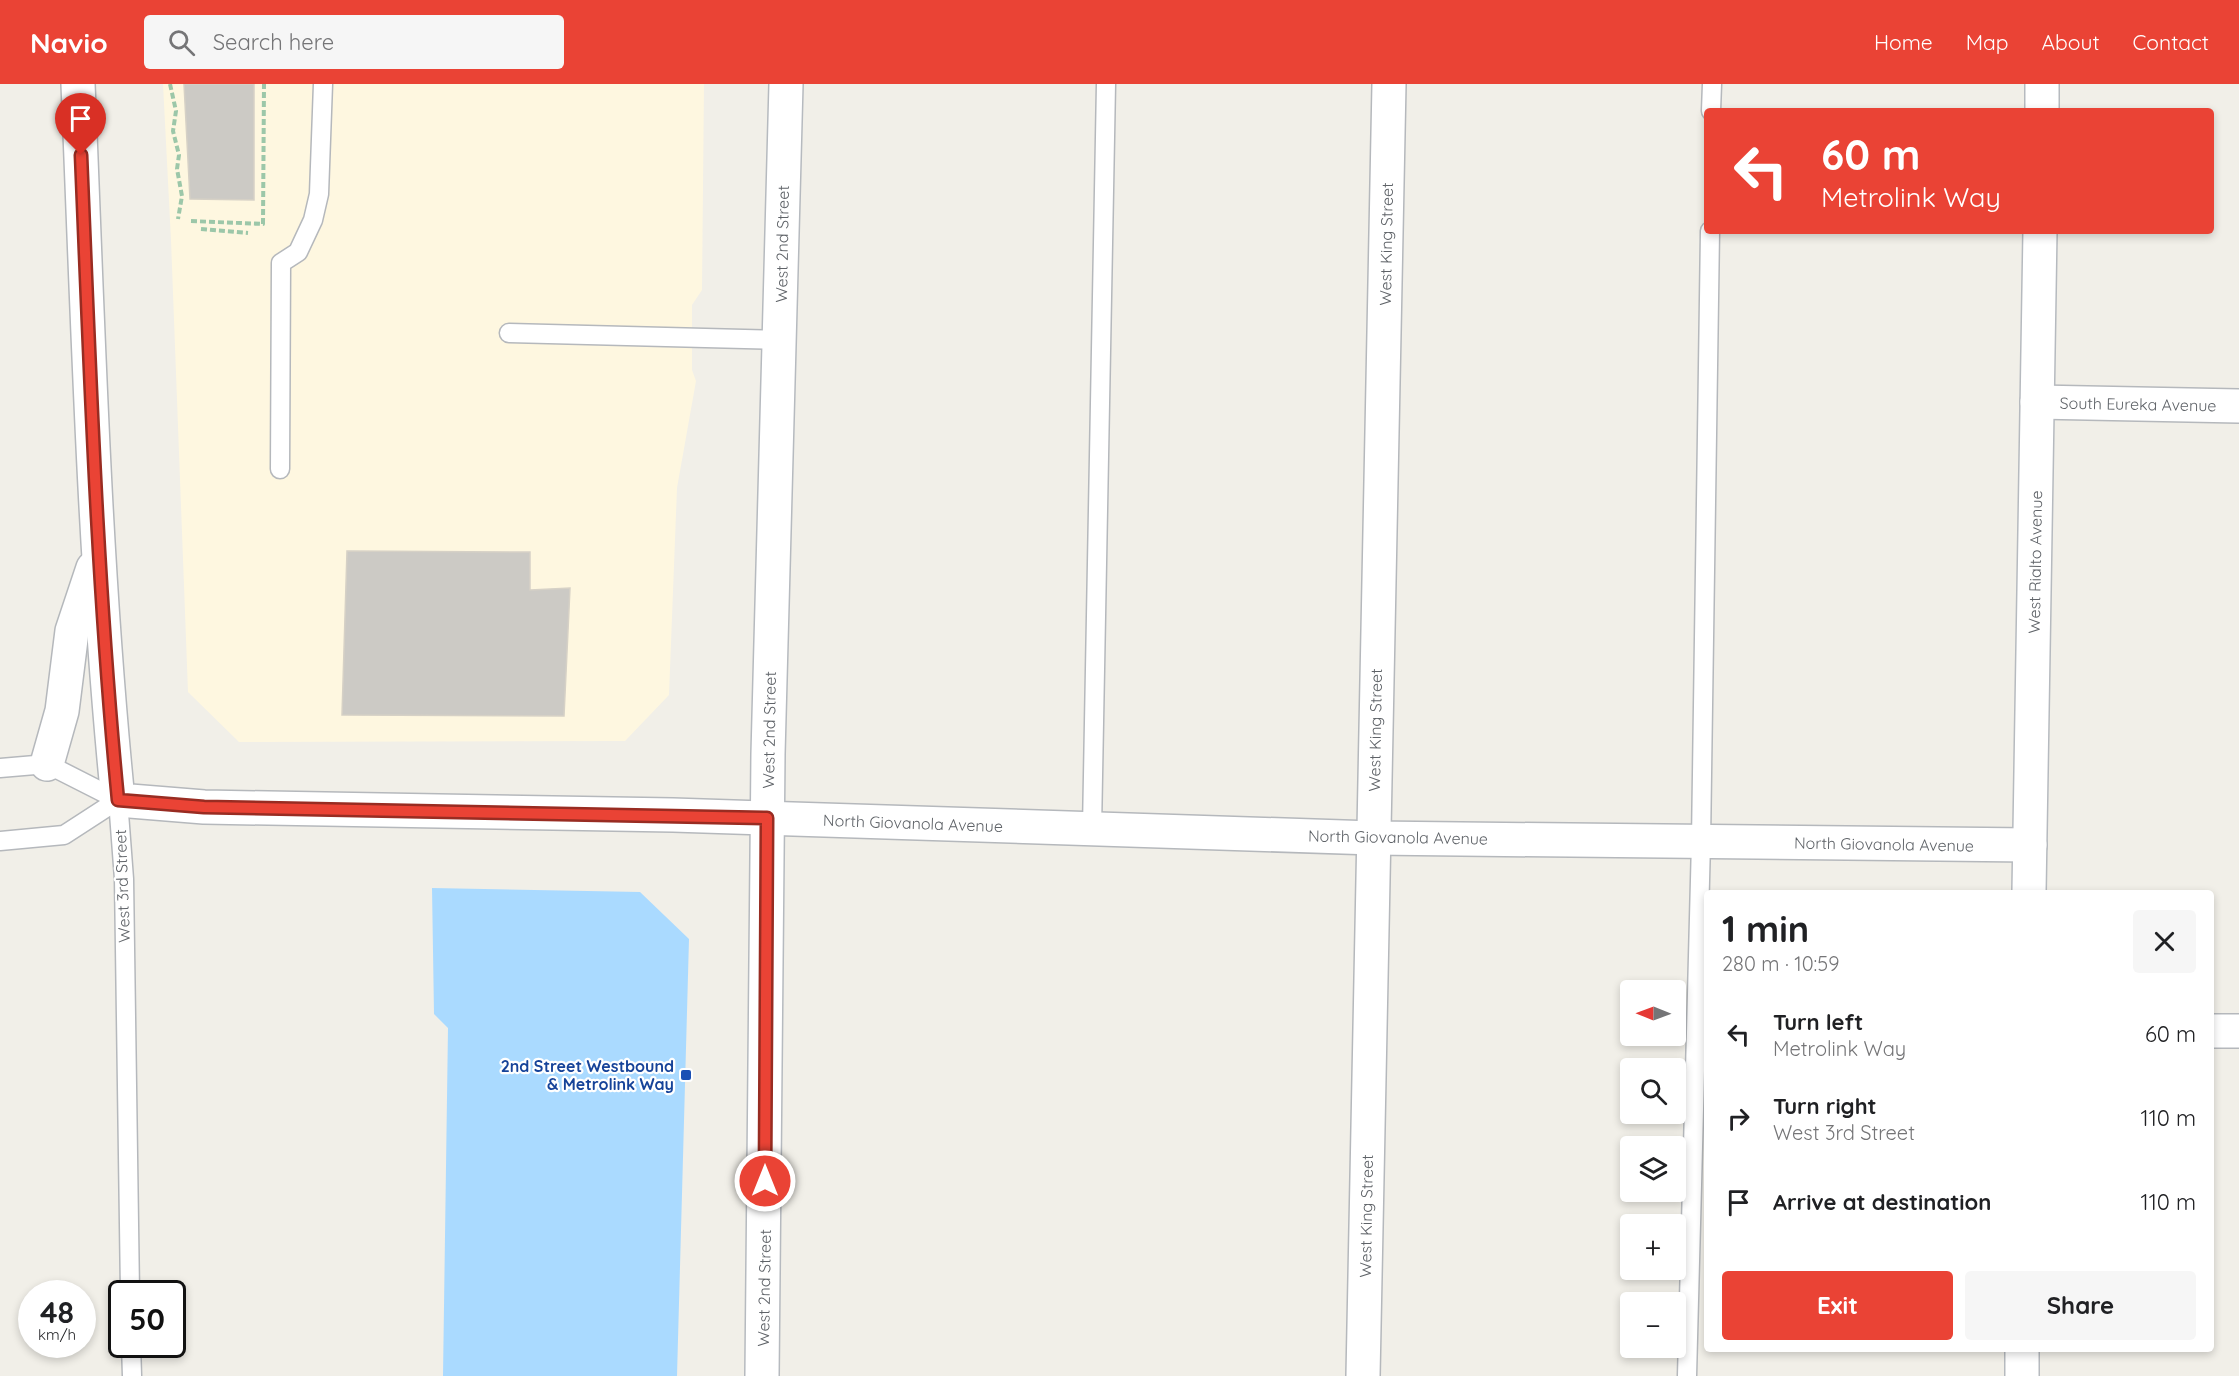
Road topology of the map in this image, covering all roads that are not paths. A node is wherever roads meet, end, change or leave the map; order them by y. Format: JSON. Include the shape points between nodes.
{"nodes":[{"id":1,"x":78,"y":84,"type":"edge"},
{"id":2,"x":323,"y":84,"type":"edge"},
{"id":3,"x":786,"y":84,"type":"edge"},
{"id":4,"x":1106,"y":84,"type":"edge"},
{"id":5,"x":1389,"y":84,"type":"edge"},
{"id":6,"x":1712,"y":84,"type":"edge"},
{"id":7,"x":2042,"y":84,"type":"edge"},
{"id":8,"x":1711,"y":108,"type":"edge"},
{"id":9,"x":2042,"y":108,"type":"edge"},
{"id":10,"x":1710,"y":234,"type":"edge"},
{"id":11,"x":2040,"y":234,"type":"edge"},
{"id":12,"x":509,"y":333,"type":"dead end"},
{"id":13,"x":779,"y":340,"type":"junction"},
{"id":14,"x":2037,"y":402,"type":"junction"},
{"id":15,"x":2239,"y":406,"type":"edge"},
{"id":16,"x":280,"y":469,"type":"dead end"},
{"id":17,"x":98,"y":555,"type":"junction"},
{"id":18,"x":47,"y":764,"type":"junction"},
{"id":19,"x":0,"y":768,"type":"edge"},
{"id":20,"x":118,"y":800,"type":"junction"},
{"id":21,"x":767,"y":818,"type":"junction"},
{"id":22,"x":1092,"y":829,"type":"junction"},
{"id":23,"x":1373,"y":838,"type":"junction"},
{"id":24,"x":0,"y":841,"type":"edge"},
{"id":25,"x":1701,"y":842,"type":"junction"},
{"id":26,"x":2030,"y":845,"type":"junction"},
{"id":27,"x":2029,"y":890,"type":"edge"},
{"id":28,"x":2214,"y":1031,"type":"edge"},
{"id":29,"x":2239,"y":1031,"type":"edge"},
{"id":30,"x":130,"y":1280,"type":"edge"},
{"id":31,"x":2022,"y":1352,"type":"edge"},
{"id":32,"x":131,"y":1358,"type":"edge"},
{"id":33,"x":132,"y":1376,"type":"edge"},
{"id":34,"x":762,"y":1376,"type":"edge"},
{"id":35,"x":1363,"y":1376,"type":"edge"},
{"id":36,"x":1687,"y":1376,"type":"edge"},
{"id":37,"x":2022,"y":1376,"type":"edge"}],
"edges":[{"from":1,"to":17,"type":"street","name":"West 3rd Street"},
{"from":2,"to":16,"type":"lane","via":[[319,194],[314,220],[298,252],[281,263]]},
{"from":3,"to":13,"type":"street","name":"West 2nd Street"},
{"from":4,"to":22,"type":"lane"},
{"from":5,"to":23,"type":"street","name":"West King Street"},
{"from":6,"to":8,"type":"lane"},
{"from":7,"to":9,"type":"street"},
{"from":10,"to":25,"type":"lane"},
{"from":11,"to":14,"type":"street","name":"West Rialto Avenue"},
{"from":12,"to":13,"type":"lane"},
{"from":13,"to":21,"type":"street","name":"West 2nd Street"},
{"from":14,"to":15,"type":"street","name":"South Eureka Avenue"},
{"from":14,"to":26,"type":"street","name":"West Rialto Avenue"},
{"from":17,"to":18,"type":"street","via":[[72,631],[62,711]]},
{"from":17,"to":20,"type":"street","name":"West 3rd Street"},
{"from":18,"to":19,"type":"lane"},
{"from":18,"to":20,"type":"lane"},
{"from":20,"to":21,"type":"street","name":"North Giovanola Avenue","via":[[204,807]]},
{"from":20,"to":24,"type":"lane","via":[[64,835]]},
{"from":20,"to":30,"type":"lane","name":"West 3rd Street","via":[[124,879]]},
{"from":21,"to":22,"type":"street","name":"North Giovanola Avenue"},
{"from":21,"to":34,"type":"street","name":"West 2nd Street"},
{"from":22,"to":23,"type":"street","name":"North Giovanola Avenue"},
{"from":23,"to":25,"type":"street","name":"North Giovanola Avenue"},
{"from":23,"to":35,"type":"street","name":"West King Street"},
{"from":25,"to":26,"type":"street","name":"North Giovanola Avenue"},
{"from":25,"to":36,"type":"lane"},
{"from":26,"to":27,"type":"street","name":"West Rialto Avenue"},
{"from":28,"to":29,"type":"street"},
{"from":31,"to":37,"type":"street"},
{"from":32,"to":33,"type":"lane"}]}
